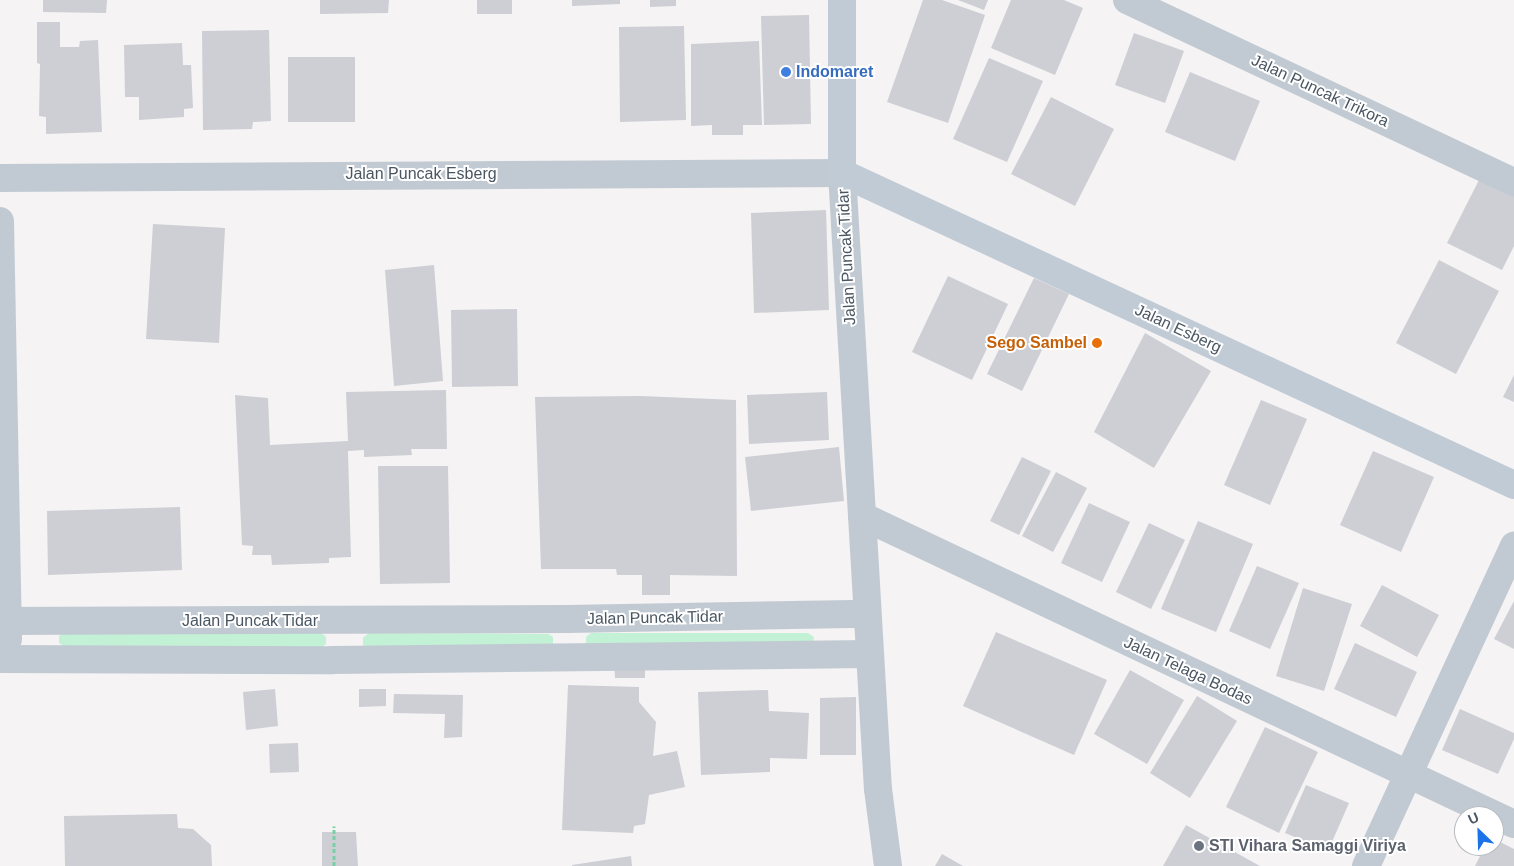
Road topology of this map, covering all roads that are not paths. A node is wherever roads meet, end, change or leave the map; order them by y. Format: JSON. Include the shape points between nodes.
{"nodes":[{"id":1,"x":842,"y":0,"type":"edge"},
{"id":2,"x":1126,"y":0,"type":"edge"},
{"id":3,"x":842,"y":173,"type":"junction"},
{"id":4,"x":0,"y":178,"type":"edge"},
{"id":5,"x":1514,"y":182,"type":"edge"},
{"id":6,"x":0,"y":221,"type":"edge"},
{"id":7,"x":1514,"y":485,"type":"edge"},
{"id":8,"x":862,"y":516,"type":"junction"},
{"id":9,"x":1514,"y":545,"type":"edge"},
{"id":10,"x":867,"y":614,"type":"junction"},
{"id":11,"x":568,"y":619,"type":"junction"},
{"id":12,"x":345,"y":620,"type":"junction"},
{"id":13,"x":3,"y":622,"type":"edge"},
{"id":14,"x":869,"y":654,"type":"junction"},
{"id":15,"x":568,"y":657,"type":"junction"},
{"id":16,"x":5,"y":659,"type":"edge"},
{"id":17,"x":345,"y":660,"type":"junction"},
{"id":18,"x":1410,"y":774,"type":"junction"},
{"id":19,"x":1514,"y":824,"type":"edge"},
{"id":20,"x":888,"y":866,"type":"edge"},
{"id":21,"x":1366,"y":866,"type":"edge"}],
"edges":[{"from":1,"to":3,"type":"main road"},
{"from":2,"to":5,"type":"street","name":"Jalan Puncak Trikora"},
{"from":3,"to":4,"type":"street","name":"Jalan Puncak Esberg"},
{"from":3,"to":7,"type":"main road","name":"Jalan Esberg"},
{"from":3,"to":8,"type":"street","name":"Jalan Puncak Tidar"},
{"from":6,"to":13,"type":"street"},
{"from":8,"to":10,"type":"street","name":"Jalan Puncak Tidar"},
{"from":8,"to":18,"type":"street","name":"Jalan Telaga Bodas"},
{"from":9,"to":18,"type":"street"},
{"from":10,"to":11,"type":"street","name":"Jalan Puncak Tidar"},
{"from":10,"to":14,"type":"street"},
{"from":11,"to":12,"type":"street","name":"Jalan Puncak Tidar"},
{"from":11,"to":15,"type":"street"},
{"from":12,"to":13,"type":"street","name":"Jalan Puncak Tidar"},
{"from":12,"to":17,"type":"street"},
{"from":13,"to":16,"type":"street"},
{"from":14,"to":15,"type":"street"},
{"from":14,"to":20,"type":"street","via":[[878,789]]},
{"from":15,"to":17,"type":"street"},
{"from":16,"to":17,"type":"street"},
{"from":18,"to":19,"type":"street","name":"Jalan Telaga Bodas"},
{"from":18,"to":21,"type":"street"}]}
